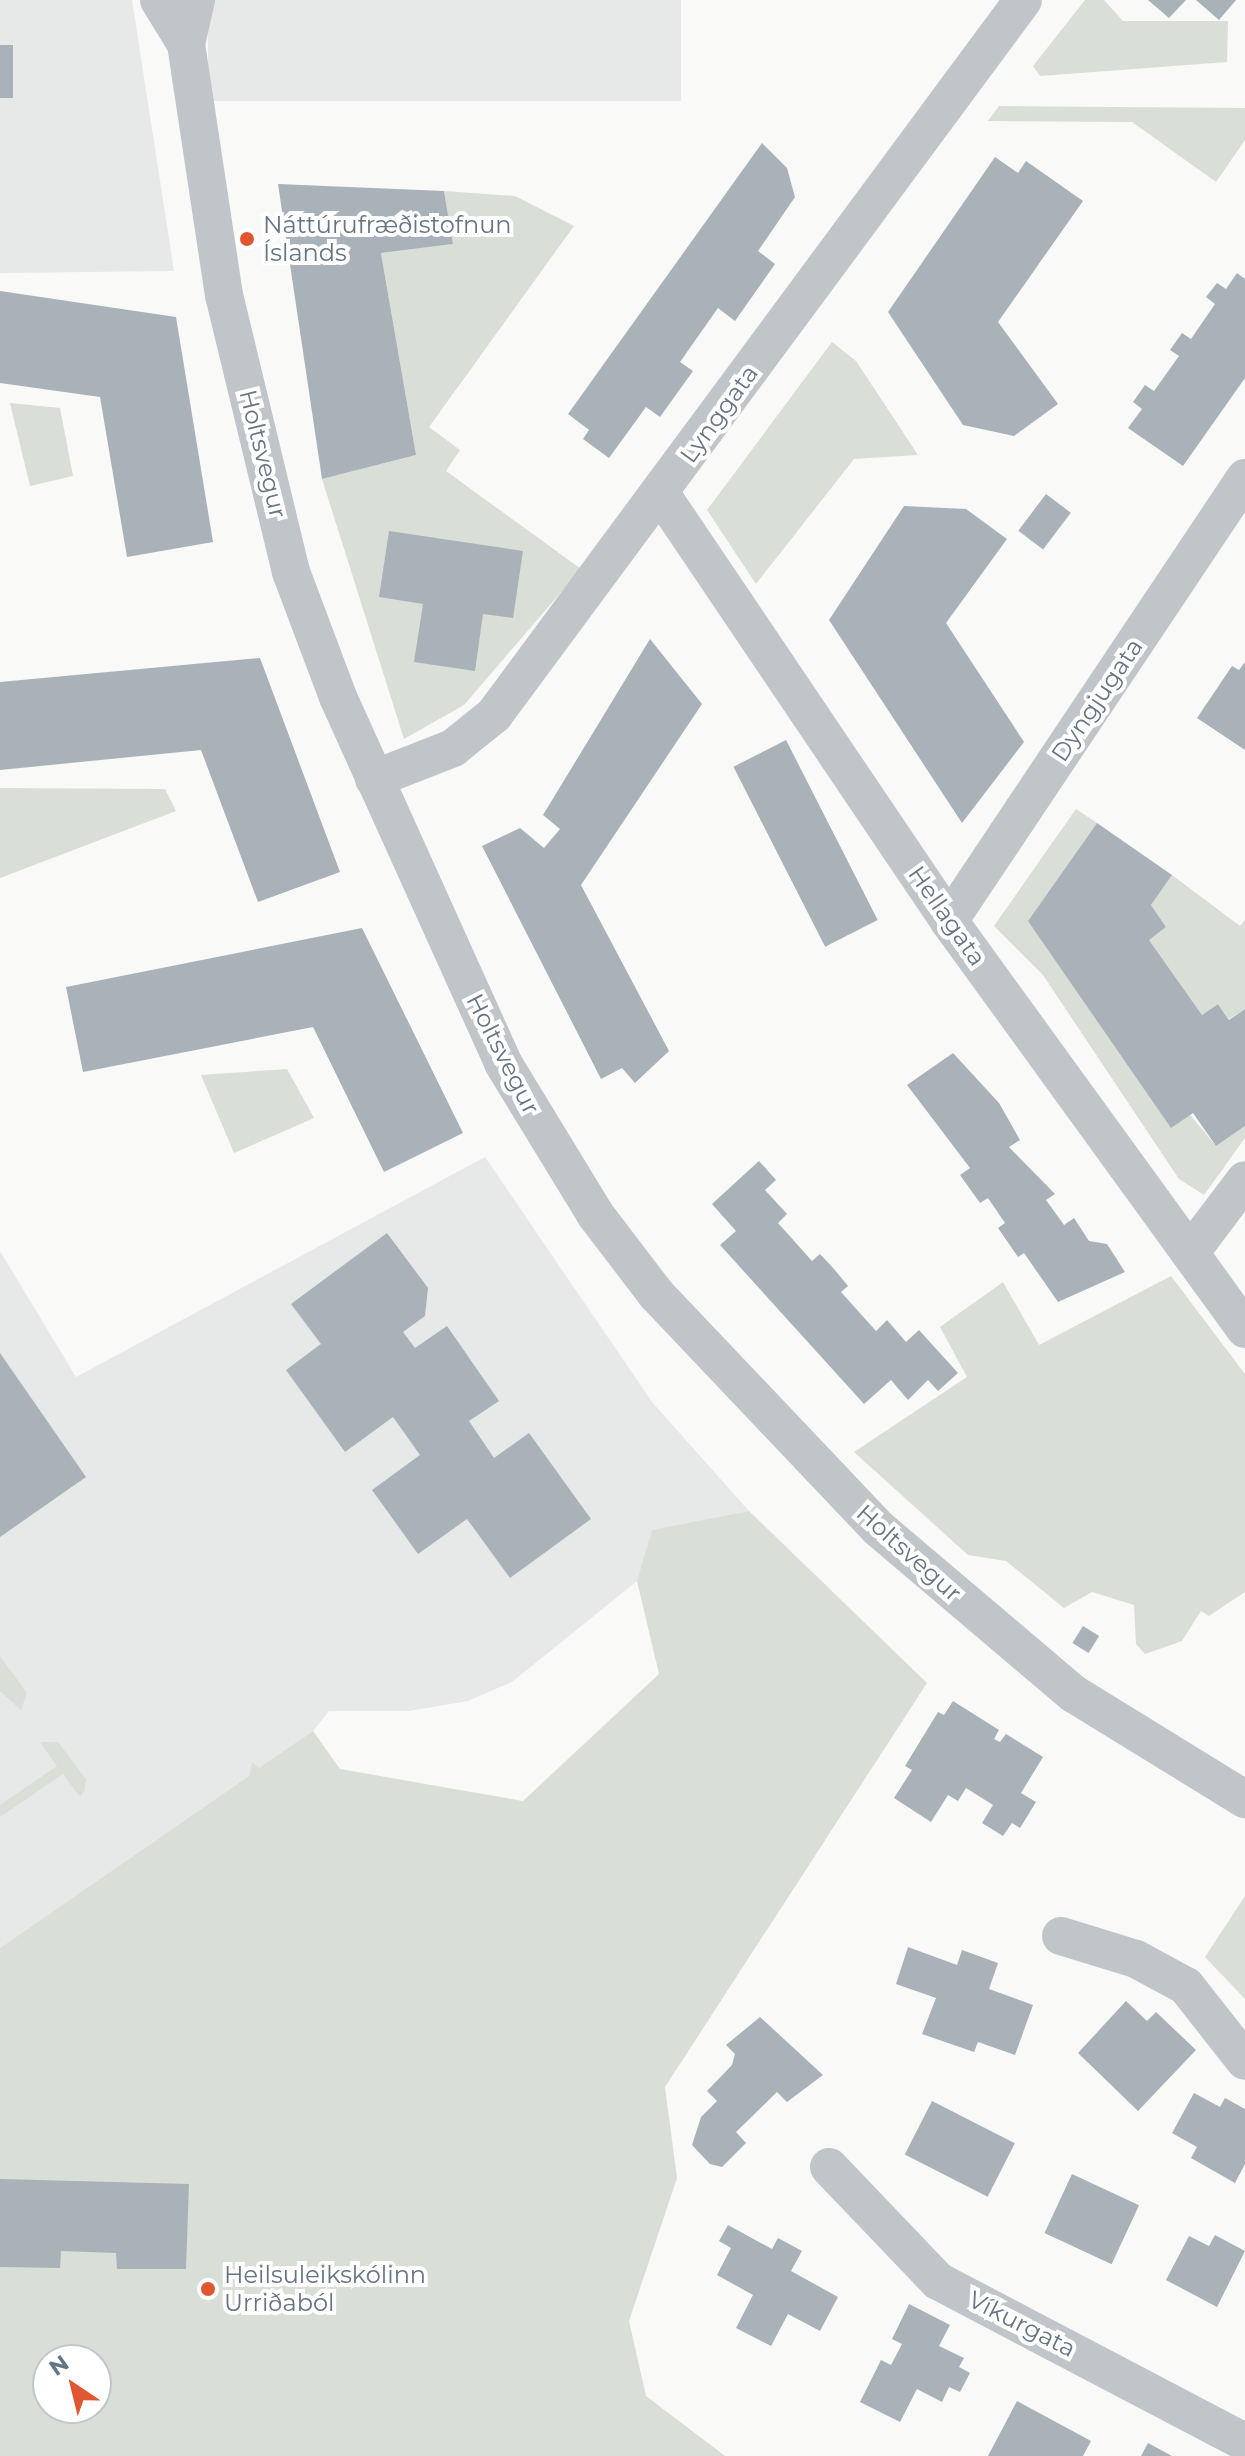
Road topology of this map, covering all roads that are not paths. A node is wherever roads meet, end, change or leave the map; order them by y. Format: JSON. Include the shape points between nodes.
{"nodes":[{"id":1,"x":159,"y":0,"type":"edge"},
{"id":2,"x":196,"y":0,"type":"edge"},
{"id":3,"x":1023,"y":0,"type":"edge"},
{"id":4,"x":186,"y":44,"type":"junction"},
{"id":5,"x":1245,"y":478,"type":"edge"},
{"id":6,"x":661,"y":494,"type":"junction"},
{"id":7,"x":374,"y":779,"type":"junction"},
{"id":8,"x":949,"y":921,"type":"junction"},
{"id":9,"x":1245,"y":1180,"type":"edge"},
{"id":10,"x":1190,"y":1253,"type":"junction"},
{"id":11,"x":1245,"y":1329,"type":"edge"},
{"id":12,"x":1245,"y":1799,"type":"edge"},
{"id":13,"x":1061,"y":1936,"type":"dead end"},
{"id":14,"x":1245,"y":2061,"type":"edge"},
{"id":15,"x":829,"y":2167,"type":"dead end"},
{"id":16,"x":1245,"y":2442,"type":"edge"}],
"edges":[{"from":1,"to":4,"type":"street","name":"Holtsvegur"},
{"from":2,"to":4,"type":"street","name":"Holtsvegur"},
{"from":3,"to":6,"type":"street","name":"Lynggata"},
{"from":4,"to":7,"type":"street","name":"Holtsvegur","via":[[224,295],[291,572]]},
{"from":5,"to":8,"type":"street","name":"Dyngjugata"},
{"from":6,"to":7,"type":"street","name":"Lynggata","via":[[494,715],[453,748]]},
{"from":6,"to":8,"type":"street","name":"Hellagata"},
{"from":7,"to":12,"type":"street","name":"Holtsvegur","via":[[503,1063],[595,1214],[656,1294],[894,1543],[1074,1694]]},
{"from":8,"to":10,"type":"street","name":"Hellagata"},
{"from":9,"to":10,"type":"street"},
{"from":10,"to":11,"type":"street","name":"Hellagata"},
{"from":13,"to":14,"type":"street","via":[[1136,1959],[1186,1986]]},
{"from":15,"to":16,"type":"street","name":"Víkurgata","via":[[938,2281]]}]}
